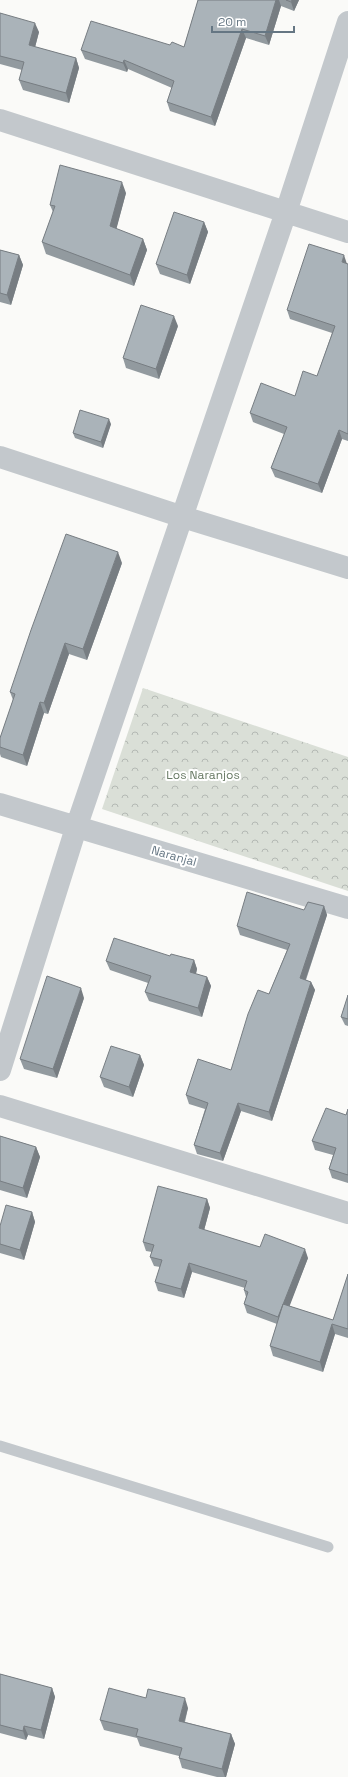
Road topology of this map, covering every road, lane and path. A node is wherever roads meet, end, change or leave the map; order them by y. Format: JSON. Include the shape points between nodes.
{"nodes":[{"id":1,"x":348,"y":22,"type":"edge"},
{"id":2,"x":0,"y":120,"type":"edge"},
{"id":3,"x":286,"y":212,"type":"junction"},
{"id":4,"x":348,"y":232,"type":"edge"},
{"id":5,"x":0,"y":457,"type":"edge"},
{"id":6,"x":183,"y":517,"type":"junction"},
{"id":7,"x":348,"y":568,"type":"edge"},
{"id":8,"x":0,"y":804,"type":"edge"},
{"id":9,"x":76,"y":828,"type":"junction"},
{"id":10,"x":348,"y":908,"type":"edge"},
{"id":11,"x":0,"y":1070,"type":"edge"},
{"id":12,"x":0,"y":1106,"type":"edge"},
{"id":13,"x":348,"y":1213,"type":"edge"},
{"id":14,"x":0,"y":1446,"type":"edge"},
{"id":15,"x":328,"y":1547,"type":"dead end"}],
"edges":[{"from":1,"to":3,"type":"street"},
{"from":2,"to":3,"type":"street"},
{"from":3,"to":4,"type":"street"},
{"from":3,"to":6,"type":"street"},
{"from":5,"to":6,"type":"street"},
{"from":6,"to":7,"type":"street"},
{"from":6,"to":9,"type":"street"},
{"from":8,"to":9,"type":"street","name":"Naranjal"},
{"from":9,"to":10,"type":"street","name":"Naranjal"},
{"from":9,"to":11,"type":"street"},
{"from":12,"to":13,"type":"street"},
{"from":14,"to":15,"type":"lane"}]}
